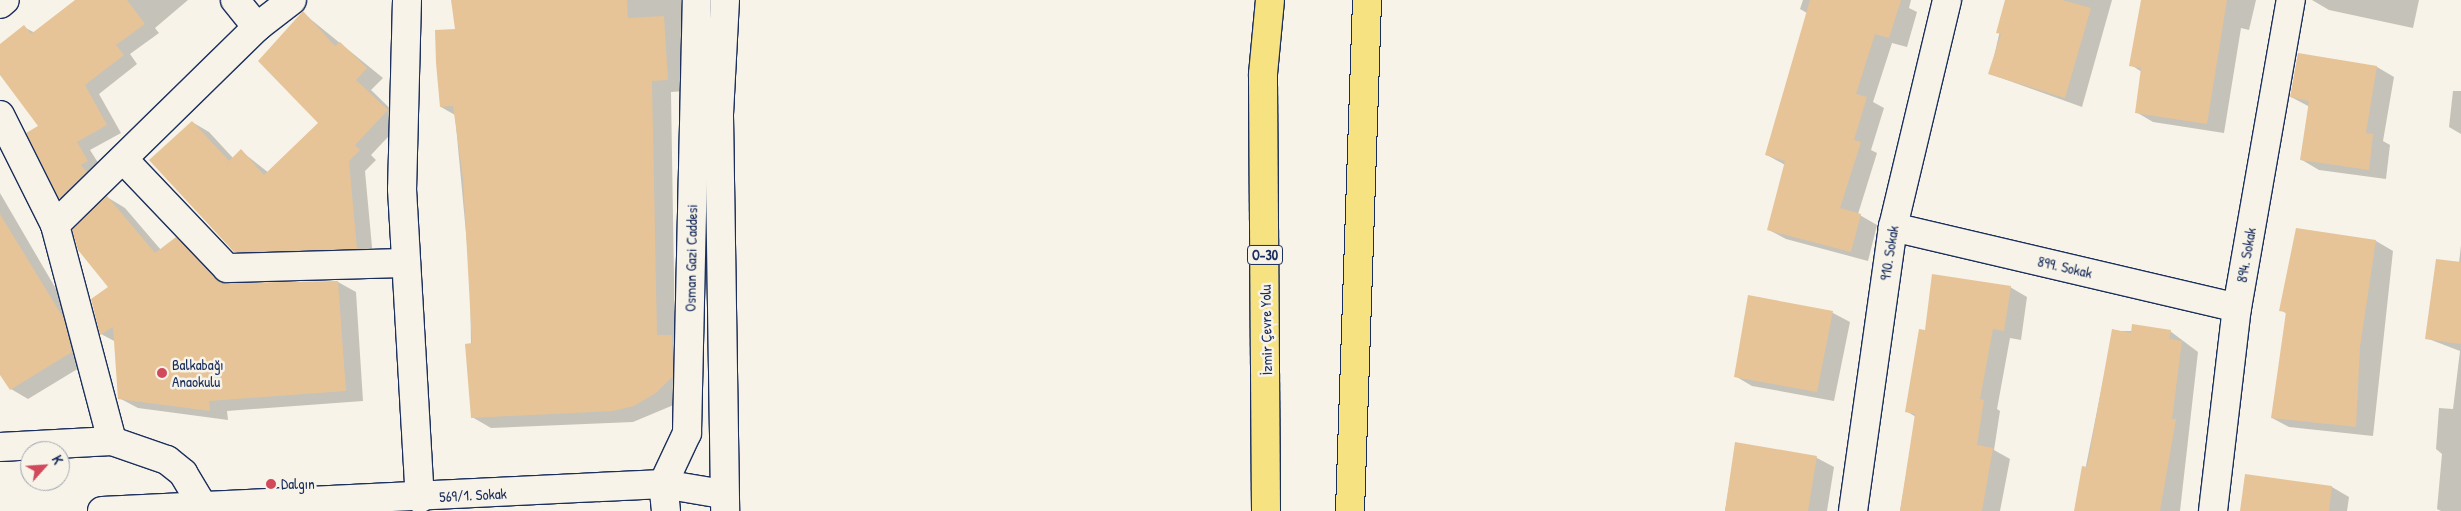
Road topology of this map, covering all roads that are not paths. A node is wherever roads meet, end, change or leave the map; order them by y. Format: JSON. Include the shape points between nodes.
{"nodes":[{"id":1,"x":5,"y":0,"type":"edge"},
{"id":2,"x":235,"y":0,"type":"edge"},
{"id":3,"x":292,"y":0,"type":"edge"},
{"id":4,"x":407,"y":0,"type":"edge"},
{"id":5,"x":697,"y":0,"type":"edge"},
{"id":6,"x":725,"y":0,"type":"edge"},
{"id":7,"x":1270,"y":0,"type":"edge"},
{"id":8,"x":1367,"y":0,"type":"edge"},
{"id":9,"x":1948,"y":0,"type":"edge"},
{"id":10,"x":2291,"y":0,"type":"edge"},
{"id":11,"x":0,"y":4,"type":"edge"},
{"id":12,"x":257,"y":27,"type":"junction"},
{"id":13,"x":0,"y":114,"type":"edge"},
{"id":14,"x":124,"y":160,"type":"junction"},
{"id":15,"x":55,"y":225,"type":"junction"},
{"id":16,"x":1893,"y":227,"type":"junction"},
{"id":17,"x":406,"y":263,"type":"junction"},
{"id":18,"x":2237,"y":308,"type":"junction"},
{"id":19,"x":112,"y":441,"type":"junction"},
{"id":20,"x":0,"y":447,"type":"edge"},
{"id":21,"x":663,"y":484,"type":"junction"},
{"id":22,"x":420,"y":498,"type":"junction"},
{"id":23,"x":724,"y":502,"type":"edge"},
{"id":24,"x":203,"y":506,"type":"junction"},
{"id":25,"x":102,"y":511,"type":"edge"},
{"id":26,"x":666,"y":511,"type":"edge"},
{"id":27,"x":1266,"y":511,"type":"edge"},
{"id":28,"x":1350,"y":511,"type":"edge"},
{"id":29,"x":1853,"y":511,"type":"edge"},
{"id":30,"x":2213,"y":511,"type":"edge"}],
"edges":[{"from":1,"to":11,"type":"street"},
{"from":2,"to":12,"type":"street"},
{"from":3,"to":12,"type":"street"},
{"from":4,"to":17,"type":"street","via":[[402,189]]},
{"from":5,"to":21,"type":"street","name":"Osman Gazi Caddesi","via":[[687,432]]},
{"from":6,"to":23,"type":"street","name":"Osman Gazi Caddesi","via":[[719,116]]},
{"from":7,"to":27,"type":"highway","name":"İzmir Çevre Yolu","number":"O-30","via":[[1263,74]]},
{"from":8,"to":28,"type":"highway"},
{"from":9,"to":16,"type":"street","name":"910. Sokak"},
{"from":10,"to":18,"type":"street","name":"894. Sokak"},
{"from":12,"to":14,"type":"street"},
{"from":13,"to":15,"type":"street"},
{"from":14,"to":15,"type":"street"},
{"from":14,"to":17,"type":"street","via":[[227,268]]},
{"from":15,"to":19,"type":"street"},
{"from":16,"to":18,"type":"street","name":"899. Sokak"},
{"from":16,"to":29,"type":"street","name":"910. Sokak"},
{"from":17,"to":22,"type":"street"},
{"from":18,"to":30,"type":"street","name":"894. Sokak"},
{"from":19,"to":20,"type":"street"},
{"from":19,"to":24,"type":"street","via":[[167,460],[183,473]]},
{"from":21,"to":22,"type":"street","name":"569/1. Sokak"},
{"from":21,"to":23,"type":"street","name":"569/1. Sokak"},
{"from":21,"to":26,"type":"street"},
{"from":22,"to":24,"type":"street","name":"569/1. Sokak"},
{"from":24,"to":25,"type":"street","name":"569/1. Sokak"}]}
